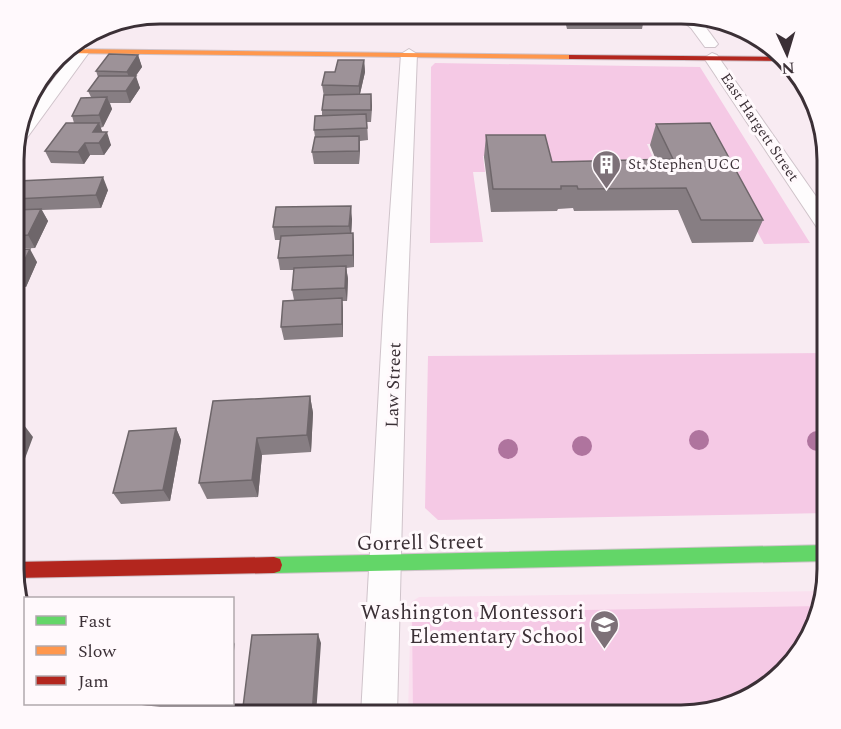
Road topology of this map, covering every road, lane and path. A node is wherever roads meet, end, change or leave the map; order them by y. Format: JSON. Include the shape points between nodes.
{"nodes":[{"id":1,"x":696,"y":25,"type":"edge"},
{"id":2,"x":95,"y":40,"type":"edge"},
{"id":3,"x":96,"y":40,"type":"edge"},
{"id":4,"x":555,"y":43,"type":"dead end"},
{"id":5,"x":650,"y":44,"type":"dead end"},
{"id":6,"x":755,"y":46,"type":"edge"},
{"id":7,"x":81,"y":50,"type":"edge"},
{"id":8,"x":711,"y":51,"type":"junction"},
{"id":9,"x":410,"y":54,"type":"junction"},
{"id":10,"x":757,"y":55,"type":"edge"},
{"id":11,"x":30,"y":121,"type":"edge"},
{"id":12,"x":817,"y":212,"type":"edge"},
{"id":13,"x":817,"y":553,"type":"edge"},
{"id":14,"x":386,"y":564,"type":"junction"},
{"id":15,"x":24,"y":570,"type":"edge"},
{"id":16,"x":379,"y":705,"type":"edge"}],
"edges":[{"from":1,"to":8,"type":"street","name":"East Hargett Street"},
{"from":2,"to":9,"type":"main road"},
{"from":3,"to":4,"type":"main road"},
{"from":5,"to":8,"type":"main road"},
{"from":6,"to":8,"type":"main road"},
{"from":7,"to":11,"type":"street"},
{"from":8,"to":9,"type":"main road"},
{"from":8,"to":10,"type":"main road"},
{"from":8,"to":12,"type":"street","name":"East Hargett Street"},
{"from":9,"to":14,"type":"street","name":"Law Street"},
{"from":13,"to":14,"type":"main road","name":"Gorrell Street"},
{"from":14,"to":15,"type":"main road","name":"Gorrell Street"},
{"from":14,"to":16,"type":"street","name":"Law Street"}]}
